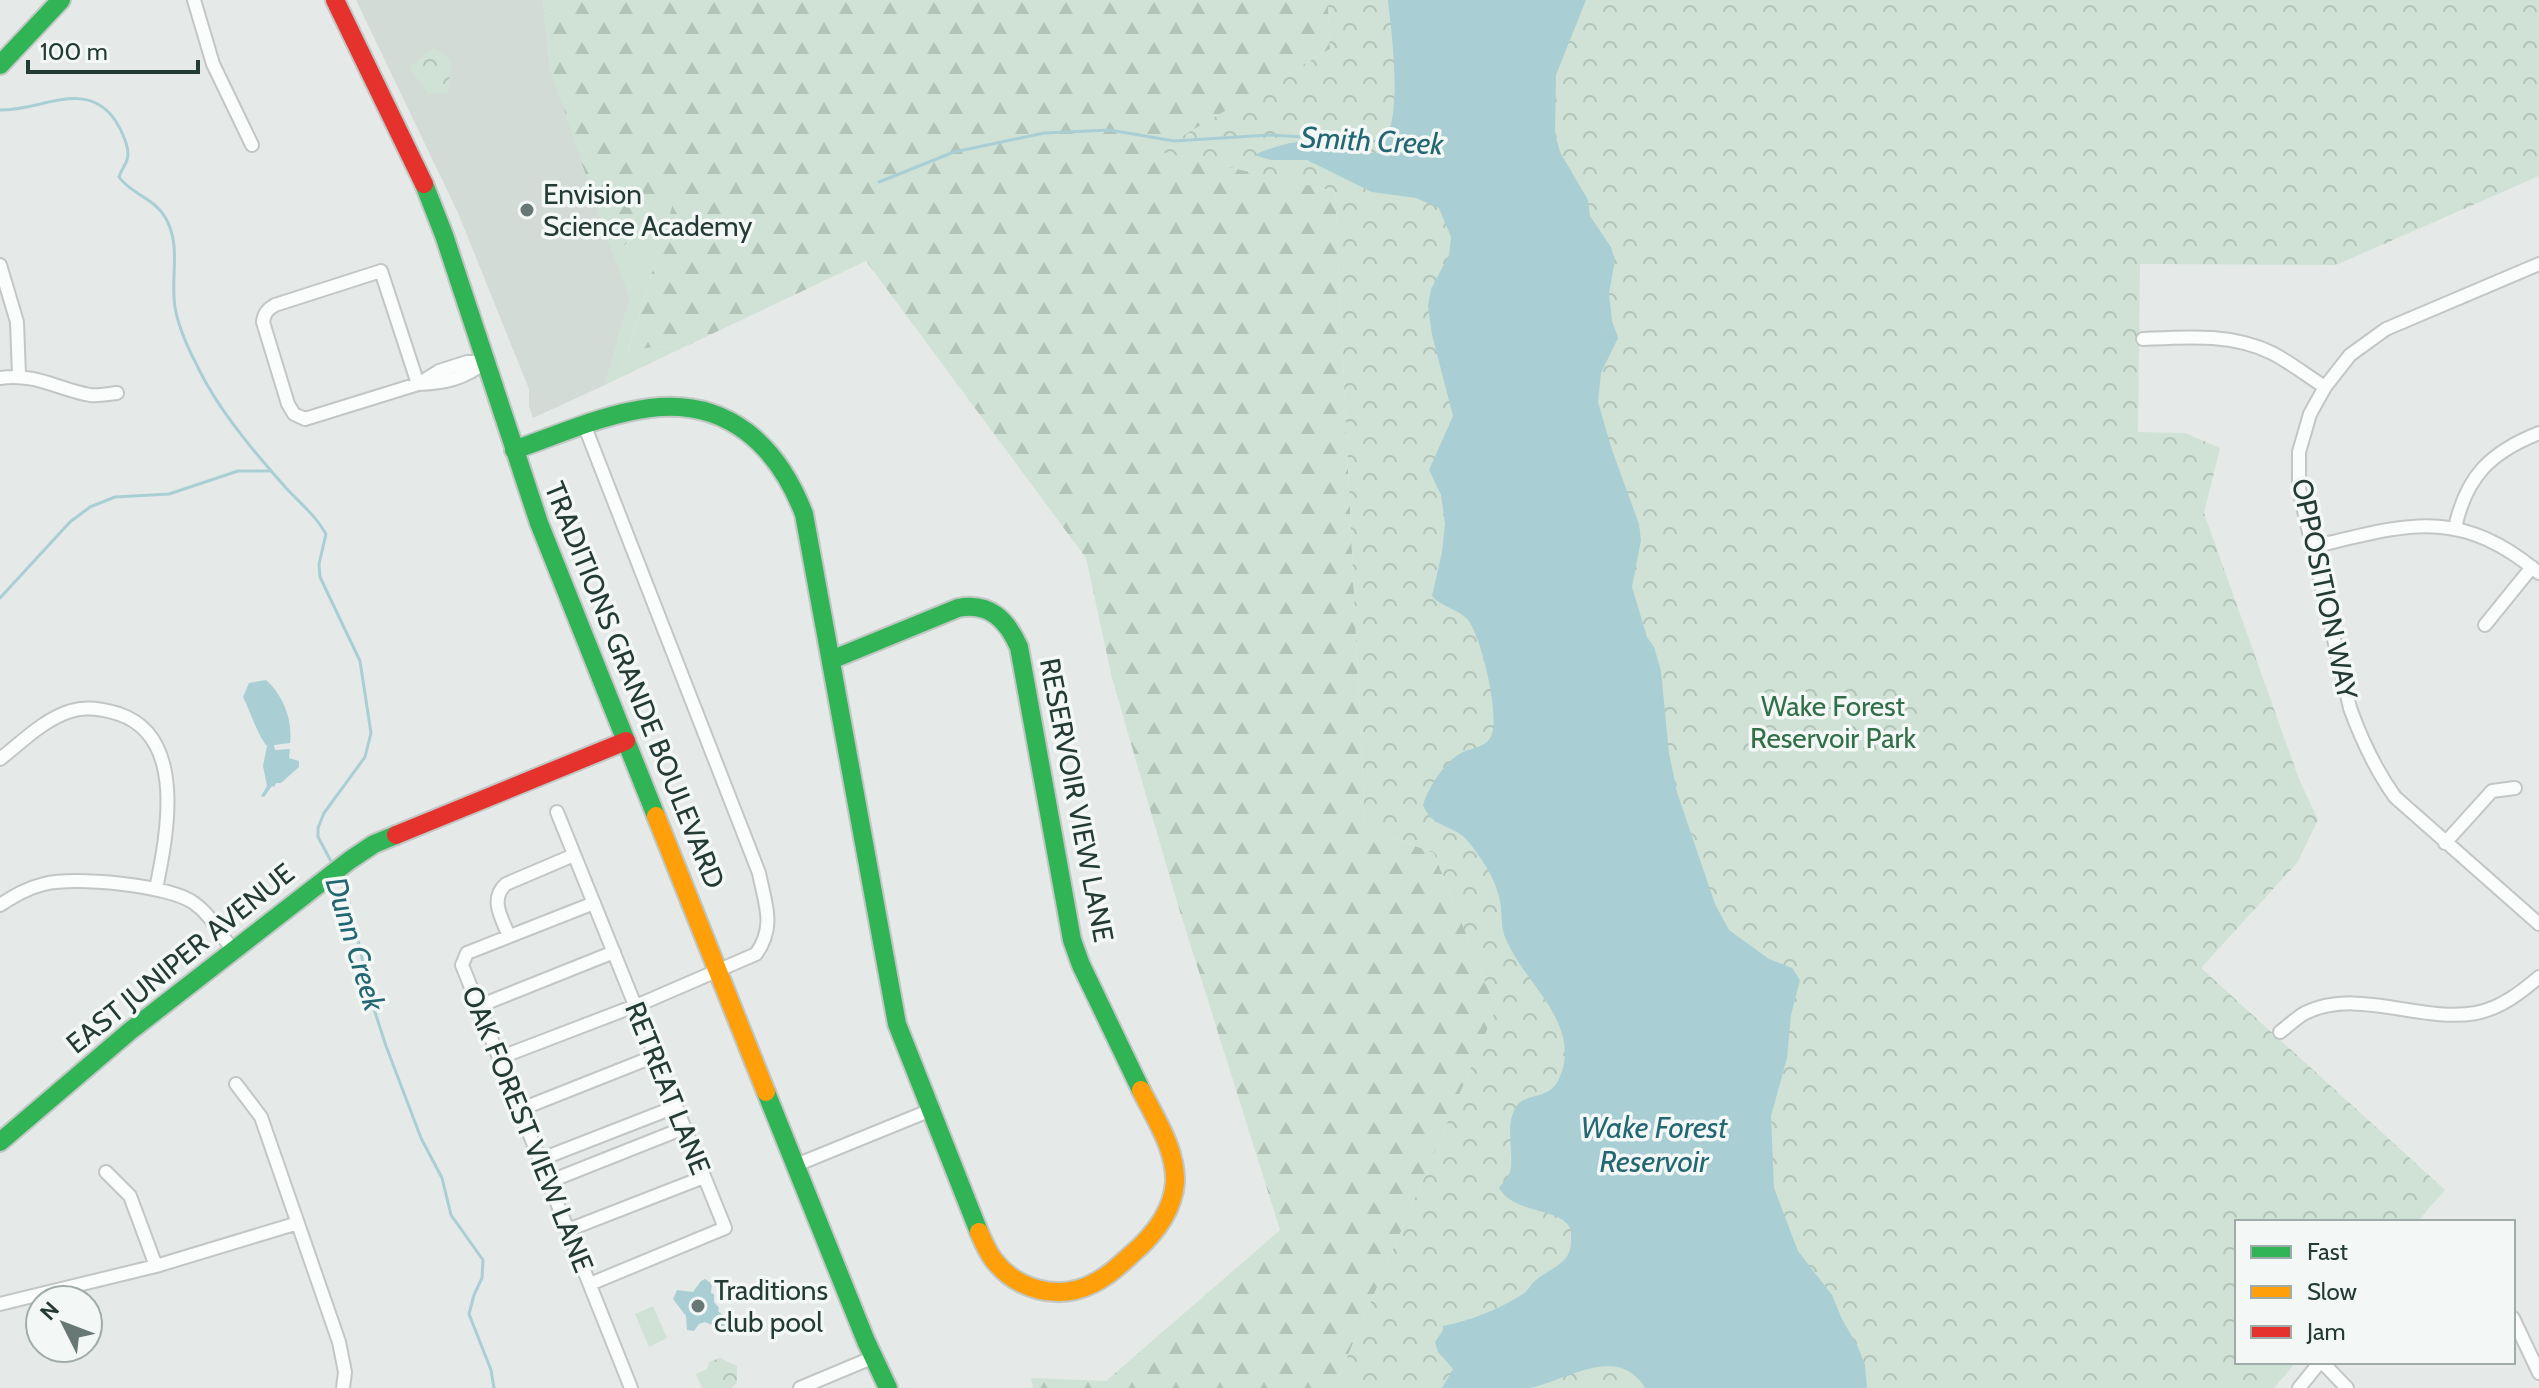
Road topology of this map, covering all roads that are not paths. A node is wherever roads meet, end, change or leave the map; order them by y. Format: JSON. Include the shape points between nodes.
{"nodes":[{"id":1,"x":61,"y":0,"type":"edge"},
{"id":2,"x":194,"y":0,"type":"edge"},
{"id":3,"x":335,"y":0,"type":"edge"},
{"id":4,"x":0,"y":65,"type":"edge"},
{"id":5,"x":252,"y":145,"type":"dead end"},
{"id":6,"x":2539,"y":264,"type":"edge"},
{"id":7,"x":0,"y":265,"type":"edge"},
{"id":8,"x":2143,"y":339,"type":"dead end"},
{"id":9,"x":485,"y":362,"type":"junction"},
{"id":10,"x":19,"y":375,"type":"junction"},
{"id":11,"x":0,"y":378,"type":"edge"},
{"id":12,"x":418,"y":384,"type":"junction"},
{"id":13,"x":2325,"y":387,"type":"junction"},
{"id":14,"x":117,"y":393,"type":"dead end"},
{"id":15,"x":585,"y":427,"type":"junction"},
{"id":16,"x":2539,"y":433,"type":"edge"},
{"id":17,"x":514,"y":450,"type":"junction"},
{"id":18,"x":2455,"y":528,"type":"junction"},
{"id":19,"x":2312,"y":547,"type":"junction"},
{"id":20,"x":2535,"y":570,"type":"edge"},
{"id":21,"x":2485,"y":625,"type":"dead end"},
{"id":22,"x":831,"y":660,"type":"junction"},
{"id":23,"x":626,"y":741,"type":"junction"},
{"id":24,"x":0,"y":759,"type":"edge"},
{"id":25,"x":2515,"y":788,"type":"dead end"},
{"id":26,"x":557,"y":812,"type":"dead end"},
{"id":27,"x":2445,"y":843,"type":"junction"},
{"id":28,"x":574,"y":855,"type":"junction"},
{"id":29,"x":156,"y":889,"type":"junction"},
{"id":30,"x":594,"y":903,"type":"junction"},
{"id":31,"x":0,"y":905,"type":"edge"},
{"id":32,"x":2539,"y":924,"type":"edge"},
{"id":33,"x":509,"y":936,"type":"junction"},
{"id":34,"x":233,"y":950,"type":"junction"},
{"id":35,"x":614,"y":952,"type":"junction"},
{"id":36,"x":718,"y":971,"type":"junction"},
{"id":37,"x":2539,"y":977,"type":"edge"},
{"id":38,"x":479,"y":1006,"type":"junction"},
{"id":39,"x":635,"y":1006,"type":"junction"},
{"id":40,"x":2280,"y":1032,"type":"dead end"},
{"id":41,"x":655,"y":1056,"type":"junction"},
{"id":42,"x":499,"y":1058,"type":"junction"},
{"id":43,"x":236,"y":1084,"type":"dead end"},
{"id":44,"x":675,"y":1107,"type":"junction"},
{"id":45,"x":519,"y":1110,"type":"junction"},
{"id":46,"x":931,"y":1110,"type":"junction"},
{"id":47,"x":684,"y":1128,"type":"junction"},
{"id":48,"x":0,"y":1142,"type":"edge"},
{"id":49,"x":539,"y":1160,"type":"junction"},
{"id":50,"x":796,"y":1165,"type":"junction"},
{"id":51,"x":106,"y":1172,"type":"dead end"},
{"id":52,"x":704,"y":1177,"type":"junction"},
{"id":53,"x":548,"y":1182,"type":"junction"},
{"id":54,"x":298,"y":1223,"type":"junction"},
{"id":55,"x":568,"y":1230,"type":"junction"},
{"id":56,"x":156,"y":1266,"type":"junction"},
{"id":57,"x":590,"y":1284,"type":"junction"},
{"id":58,"x":0,"y":1304,"type":"edge"},
{"id":59,"x":2515,"y":1322,"type":"edge"},
{"id":60,"x":874,"y":1357,"type":"junction"},
{"id":61,"x":2319,"y":1364,"type":"edge"},
{"id":62,"x":2323,"y":1364,"type":"edge"},
{"id":63,"x":2539,"y":1373,"type":"edge"},
{"id":64,"x":343,"y":1388,"type":"edge"},
{"id":65,"x":631,"y":1388,"type":"edge"},
{"id":66,"x":800,"y":1388,"type":"edge"},
{"id":67,"x":888,"y":1388,"type":"edge"},
{"id":68,"x":2299,"y":1388,"type":"edge"},
{"id":69,"x":2347,"y":1388,"type":"edge"}],
"edges":[{"from":1,"to":4,"type":"street"},
{"from":2,"to":5,"type":"street","via":[[213,64]]},
{"from":3,"to":9,"type":"street","name":"TRADITIONS GRANDE BOULEVARD","via":[[426,189]]},
{"from":6,"to":13,"type":"street","name":"OPPOSITION WAY","via":[[2386,329],[2350,355]]},
{"from":7,"to":10,"type":"street","via":[[17,322]]},
{"from":8,"to":13,"type":"street","via":[[2200,336],[2236,341],[2271,353]]},
{"from":9,"to":12,"type":"street","via":[[439,371]]},
{"from":9,"to":17,"type":"street","name":"TRADITIONS GRANDE BOULEVARD"},
{"from":10,"to":11,"type":"street"},
{"from":10,"to":14,"type":"street","via":[[93,396]]},
{"from":12,"to":12,"type":"street","via":[[381,271],[275,305],[263,316],[288,404],[299,417],[316,417]]},
{"from":13,"to":19,"type":"street","name":"OPPOSITION WAY","via":[[2299,452],[2299,489]]},
{"from":15,"to":17,"type":"street","name":"RESERVOIR VIEW LANE"},
{"from":15,"to":22,"type":"street","name":"RESERVOIR VIEW LANE","via":[[650,409],[682,408],[727,419],[760,441],[784,467],[798,493]]},
{"from":15,"to":36,"type":"street","via":[[759,873],[769,921],[766,940],[756,954]]},
{"from":16,"to":18,"type":"street","via":[[2495,455],[2460,502]]},
{"from":17,"to":23,"type":"street","name":"TRADITIONS GRANDE BOULEVARD"},
{"from":18,"to":19,"type":"street","via":[[2399,526]]},
{"from":18,"to":20,"type":"street","via":[[2489,538]]},
{"from":19,"to":27,"type":"street","name":"OPPOSITION WAY","via":[[2362,743],[2395,797]]},
{"from":20,"to":21,"type":"street"},
{"from":22,"to":46,"type":"street","name":"RESERVOIR VIEW LANE","via":[[897,1024]]},
{"from":22,"to":46,"type":"street","name":"RESERVOIR VIEW LANE","via":[[969,606],[991,610],[1014,633],[1072,940],[1173,1160],[1170,1208],[1149,1239],[1093,1284],[1055,1293],[1027,1287],[991,1257]]},
{"from":23,"to":34,"type":"street","name":"EAST JUNIPER AVENUE","via":[[374,844]]},
{"from":23,"to":36,"type":"street","name":"TRADITIONS GRANDE BOULEVARD"},
{"from":24,"to":29,"type":"street","via":[[72,710],[100,708],[132,719],[161,754],[168,786]]},
{"from":25,"to":27,"type":"street","via":[[2492,791]]},
{"from":26,"to":28,"type":"street","name":"RETREAT LANE"},
{"from":27,"to":32,"type":"street","name":"OPPOSITION WAY"},
{"from":28,"to":30,"type":"street","name":"RETREAT LANE"},
{"from":28,"to":33,"type":"street","via":[[500,889],[498,906]]},
{"from":29,"to":31,"type":"street","via":[[67,880],[19,892]]},
{"from":29,"to":34,"type":"street","via":[[195,903]]},
{"from":30,"to":33,"type":"street","name":"OAK FOREST VIEW LANE"},
{"from":30,"to":35,"type":"street","name":"RETREAT LANE"},
{"from":33,"to":38,"type":"street","name":"OAK FOREST VIEW LANE","via":[[467,953],[462,965]]},
{"from":34,"to":48,"type":"street","name":"EAST JUNIPER AVENUE"},
{"from":35,"to":38,"type":"street"},
{"from":35,"to":39,"type":"street","name":"RETREAT LANE"},
{"from":36,"to":39,"type":"street"},
{"from":36,"to":50,"type":"street","name":"TRADITIONS GRANDE BOULEVARD"},
{"from":37,"to":40,"type":"street","via":[[2506,1003],[2475,1013],[2341,1004],[2305,1013]]},
{"from":38,"to":42,"type":"street","name":"OAK FOREST VIEW LANE"},
{"from":39,"to":41,"type":"street","name":"RETREAT LANE"},
{"from":39,"to":42,"type":"street"},
{"from":41,"to":44,"type":"street","name":"RETREAT LANE"},
{"from":41,"to":45,"type":"street"},
{"from":42,"to":45,"type":"street","name":"OAK FOREST VIEW LANE"},
{"from":43,"to":54,"type":"street","via":[[261,1117]]},
{"from":44,"to":47,"type":"street","name":"RETREAT LANE"},
{"from":44,"to":49,"type":"street"},
{"from":45,"to":49,"type":"street","name":"OAK FOREST VIEW LANE"},
{"from":46,"to":50,"type":"street"},
{"from":47,"to":52,"type":"street","name":"RETREAT LANE"},
{"from":47,"to":53,"type":"street"},
{"from":49,"to":53,"type":"street","name":"OAK FOREST VIEW LANE"},
{"from":50,"to":60,"type":"street","name":"TRADITIONS GRANDE BOULEVARD"},
{"from":51,"to":56,"type":"street","via":[[130,1196]]},
{"from":52,"to":55,"type":"street"},
{"from":52,"to":57,"type":"street","name":"RETREAT LANE","via":[[725,1228]]},
{"from":53,"to":55,"type":"street","name":"OAK FOREST VIEW LANE"},
{"from":54,"to":56,"type":"street"},
{"from":54,"to":64,"type":"street","via":[[339,1342]]},
{"from":55,"to":57,"type":"street","name":"OAK FOREST VIEW LANE"},
{"from":56,"to":58,"type":"street"},
{"from":57,"to":65,"type":"street","name":"OAK FOREST VIEW LANE"},
{"from":59,"to":63,"type":"street"},
{"from":60,"to":66,"type":"street"},
{"from":60,"to":67,"type":"street","name":"TRADITIONS GRANDE BOULEVARD"},
{"from":61,"to":68,"type":"street"},
{"from":62,"to":69,"type":"street"}]}
